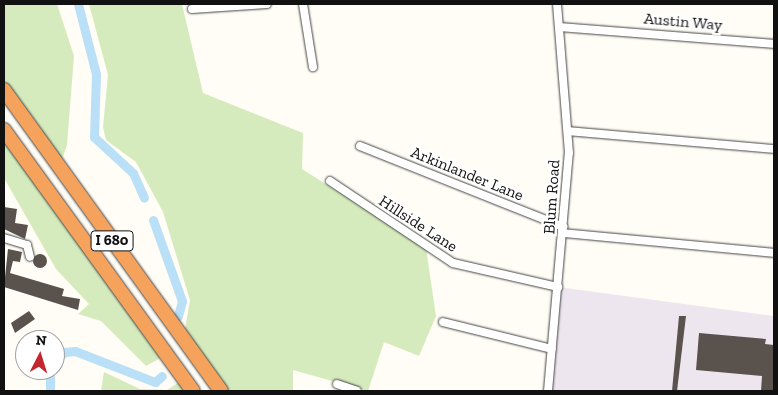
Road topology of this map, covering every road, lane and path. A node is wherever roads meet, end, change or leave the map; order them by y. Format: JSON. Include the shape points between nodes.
{"nodes":[{"id":1,"x":267,"y":4,"type":"edge"},
{"id":2,"x":303,"y":4,"type":"edge"},
{"id":3,"x":558,"y":4,"type":"edge"},
{"id":4,"x":192,"y":9,"type":"dead end"},
{"id":5,"x":560,"y":27,"type":"junction"},
{"id":6,"x":774,"y":44,"type":"edge"},
{"id":7,"x":313,"y":67,"type":"dead end"},
{"id":8,"x":4,"y":90,"type":"edge"},
{"id":9,"x":4,"y":130,"type":"edge"},
{"id":10,"x":568,"y":131,"type":"junction"},
{"id":11,"x":360,"y":146,"type":"dead end"},
{"id":12,"x":774,"y":148,"type":"edge"},
{"id":13,"x":330,"y":180,"type":"dead end"},
{"id":14,"x":563,"y":230,"type":"junction"},
{"id":15,"x":4,"y":238,"type":"edge"},
{"id":16,"x":774,"y":253,"type":"edge"},
{"id":17,"x":30,"y":257,"type":"dead end"},
{"id":18,"x":558,"y":287,"type":"junction"},
{"id":19,"x":443,"y":322,"type":"dead end"},
{"id":20,"x":552,"y":349,"type":"junction"},
{"id":21,"x":337,"y":384,"type":"dead end"},
{"id":22,"x":192,"y":391,"type":"edge"},
{"id":23,"x":221,"y":391,"type":"edge"},
{"id":24,"x":357,"y":391,"type":"edge"},
{"id":25,"x":548,"y":391,"type":"edge"}],
"edges":[{"from":1,"to":4,"type":"street"},
{"from":2,"to":7,"type":"street"},
{"from":3,"to":5,"type":"street","name":"Blum Road"},
{"from":5,"to":6,"type":"street","name":"Austin Way"},
{"from":5,"to":10,"type":"street","name":"Blum Road"},
{"from":8,"to":23,"type":"highway","number":"I 680"},
{"from":9,"to":22,"type":"highway","number":"I 680"},
{"from":10,"to":12,"type":"street"},
{"from":10,"to":14,"type":"street","name":"Blum Road"},
{"from":11,"to":14,"type":"street","name":"Arkinlander Lane"},
{"from":13,"to":18,"type":"street","name":"Hillside Lane","via":[[453,263]]},
{"from":14,"to":16,"type":"street","name":"Arkinlander Lane"},
{"from":14,"to":18,"type":"street","name":"Blum Road"},
{"from":15,"to":17,"type":"street","via":[[27,245]]},
{"from":18,"to":20,"type":"street","name":"Blum Road"},
{"from":19,"to":20,"type":"street"},
{"from":20,"to":25,"type":"street","name":"Blum Road"},
{"from":21,"to":24,"type":"street"}]}
